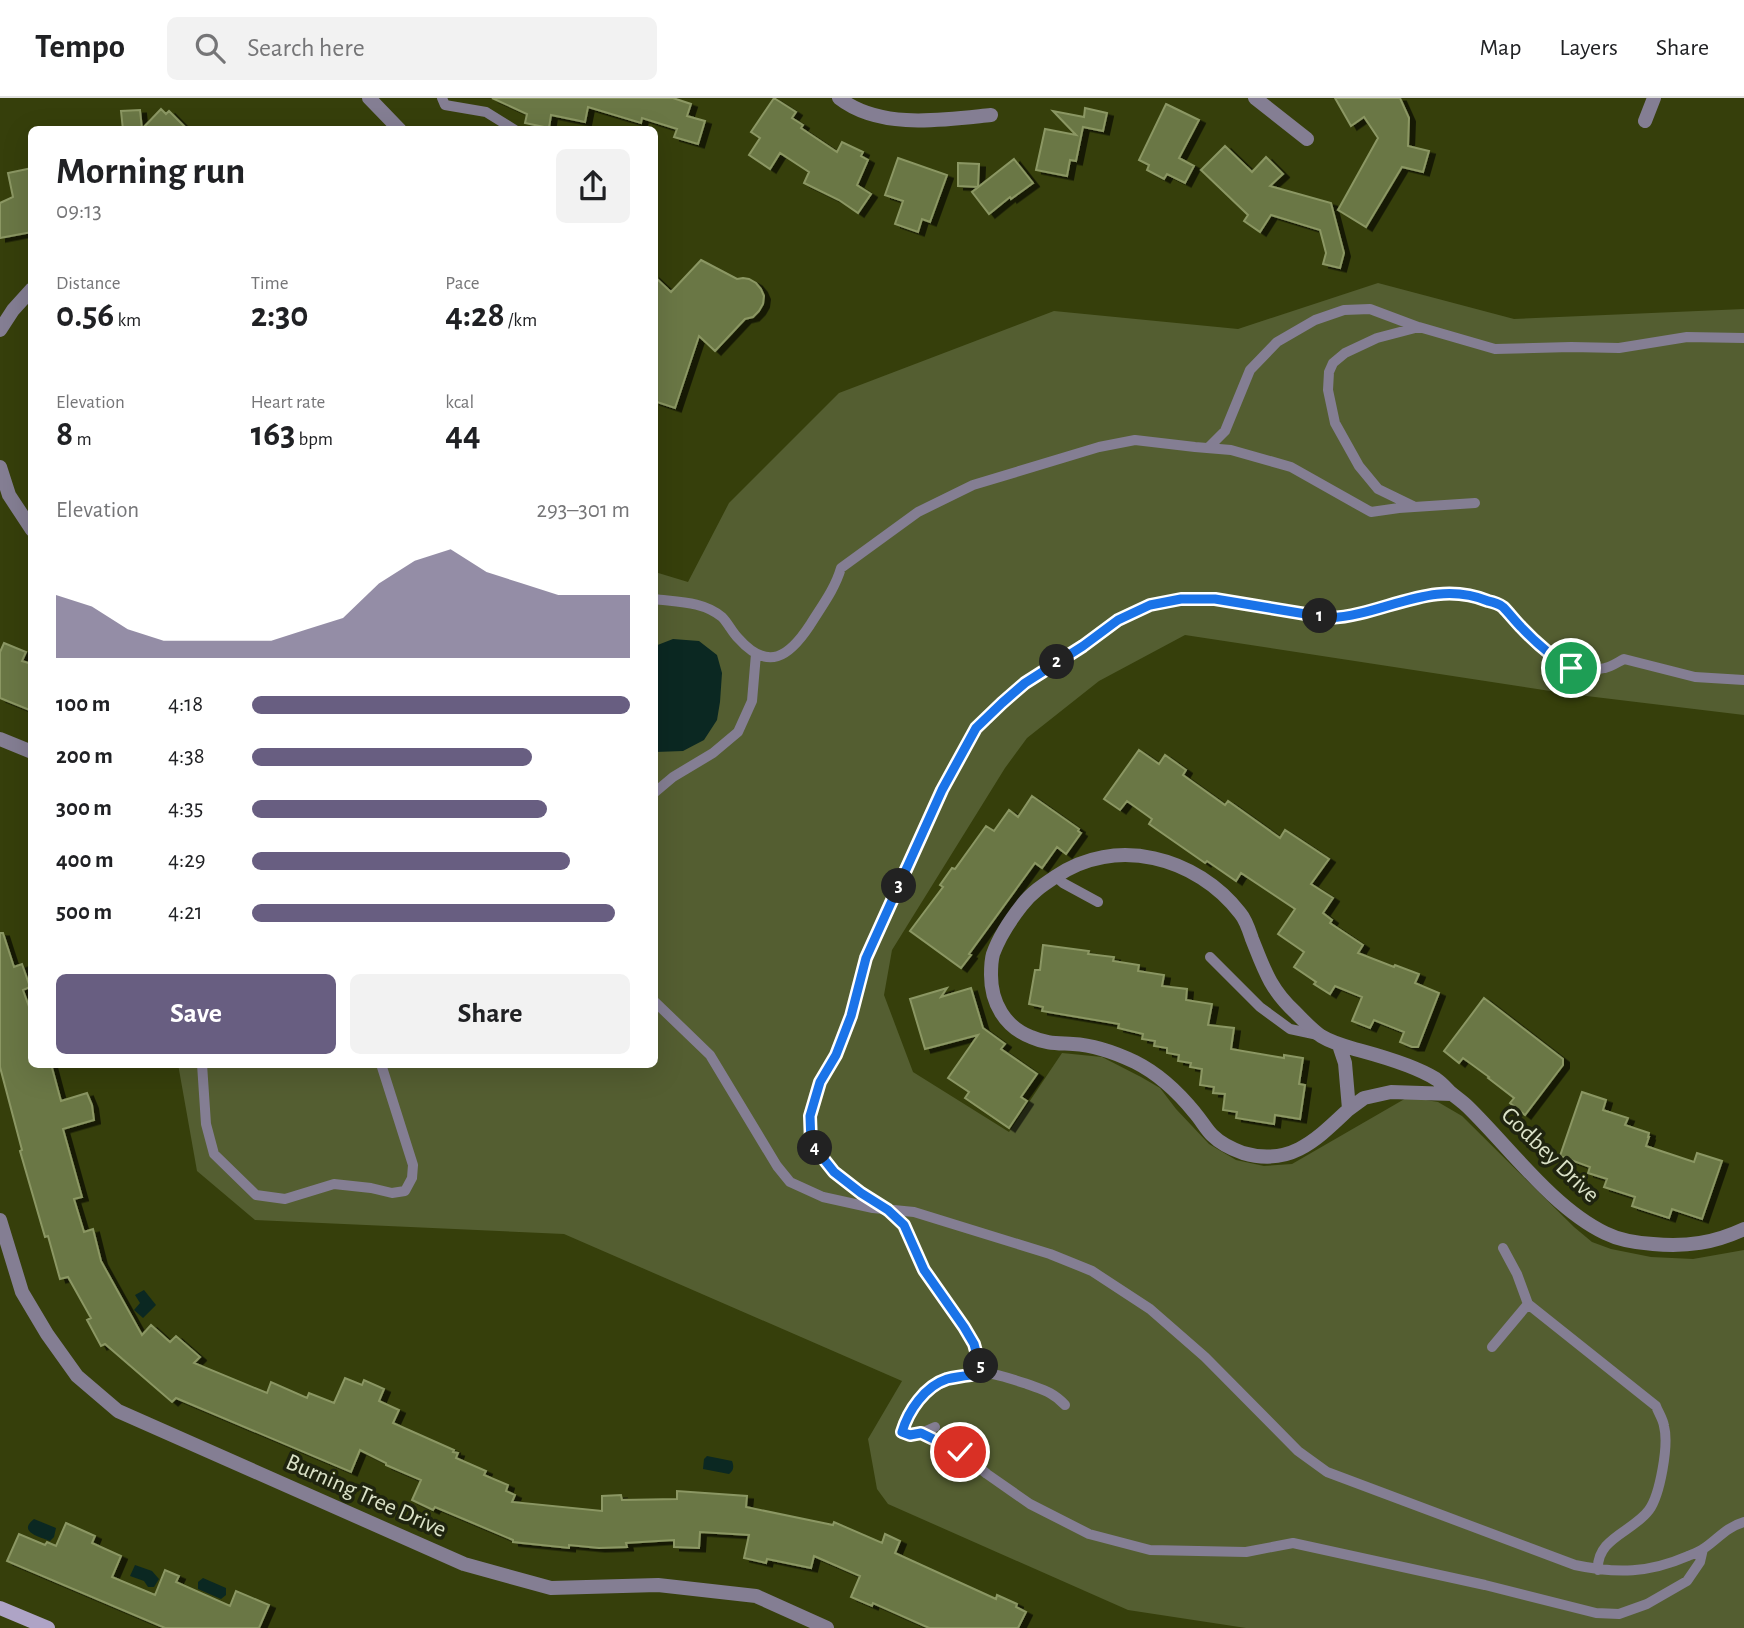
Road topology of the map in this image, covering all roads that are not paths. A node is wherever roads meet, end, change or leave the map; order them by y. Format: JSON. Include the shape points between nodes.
{"nodes":[{"id":1,"x":369,"y":98,"type":"edge"},
{"id":2,"x":442,"y":98,"type":"edge"},
{"id":3,"x":839,"y":98,"type":"edge"},
{"id":4,"x":1255,"y":98,"type":"edge"},
{"id":5,"x":1654,"y":98,"type":"edge"},
{"id":6,"x":990,"y":115,"type":"dead end"},
{"id":7,"x":1644,"y":121,"type":"dead end"},
{"id":8,"x":396,"y":126,"type":"edge"},
{"id":9,"x":509,"y":126,"type":"edge"},
{"id":10,"x":1307,"y":139,"type":"dead end"},
{"id":11,"x":28,"y":293,"type":"edge"},
{"id":12,"x":1419,"y":327,"type":"junction"},
{"id":13,"x":0,"y":330,"type":"edge"},
{"id":14,"x":1744,"y":338,"type":"edge"},
{"id":15,"x":1208,"y":448,"type":"junction"},
{"id":16,"x":0,"y":467,"type":"edge"},
{"id":17,"x":1475,"y":503,"type":"dead end"},
{"id":18,"x":1416,"y":507,"type":"junction"},
{"id":19,"x":28,"y":524,"type":"edge"},
{"id":20,"x":658,"y":599,"type":"edge"},
{"id":21,"x":756,"y":654,"type":"junction"},
{"id":22,"x":1744,"y":680,"type":"edge"},
{"id":23,"x":0,"y":739,"type":"edge"},
{"id":24,"x":28,"y":750,"type":"edge"},
{"id":25,"x":658,"y":790,"type":"edge"},
{"id":26,"x":1055,"y":876,"type":"junction"},
{"id":27,"x":1098,"y":901,"type":"dead end"},
{"id":28,"x":1210,"y":957,"type":"dead end"},
{"id":29,"x":658,"y":1005,"type":"edge"},
{"id":30,"x":1320,"y":1036,"type":"junction"},
{"id":31,"x":1339,"y":1045,"type":"junction"},
{"id":32,"x":201,"y":1068,"type":"edge"},
{"id":33,"x":383,"y":1068,"type":"edge"},
{"id":34,"x":1451,"y":1094,"type":"junction"},
{"id":35,"x":1349,"y":1109,"type":"junction"},
{"id":36,"x":888,"y":1210,"type":"junction"},
{"id":37,"x":0,"y":1220,"type":"edge"},
{"id":38,"x":1744,"y":1228,"type":"edge"},
{"id":39,"x":1503,"y":1248,"type":"dead end"},
{"id":40,"x":1528,"y":1304,"type":"junction"},
{"id":41,"x":1492,"y":1347,"type":"dead end"},
{"id":42,"x":985,"y":1373,"type":"junction"},
{"id":43,"x":1065,"y":1405,"type":"dead end"},
{"id":44,"x":935,"y":1427,"type":"dead end"},
{"id":45,"x":921,"y":1433,"type":"junction"},
{"id":46,"x":1744,"y":1522,"type":"edge"},
{"id":47,"x":1703,"y":1549,"type":"junction"},
{"id":48,"x":1598,"y":1570,"type":"junction"},
{"id":49,"x":0,"y":1608,"type":"edge"},
{"id":50,"x":48,"y":1628,"type":"edge"},
{"id":51,"x":827,"y":1628,"type":"edge"}],
"edges":[{"from":1,"to":8,"type":"street"},
{"from":2,"to":9,"type":"lane","via":[[445,105],[486,112]]},
{"from":3,"to":6,"type":"street","via":[[864,111],[899,120]]},
{"from":4,"to":10,"type":"street"},
{"from":5,"to":7,"type":"street"},
{"from":11,"to":13,"type":"street"},
{"from":12,"to":14,"type":"lane","via":[[1495,349],[1619,348],[1686,337]]},
{"from":12,"to":15,"type":"lane","via":[[1370,309],[1344,310],[1315,320],[1277,342],[1250,370],[1225,431]]},
{"from":12,"to":18,"type":"lane","via":[[1377,338],[1345,353],[1333,363],[1328,390],[1335,423],[1359,466],[1378,489]]},
{"from":15,"to":18,"type":"lane","via":[[1291,467],[1371,512]]},
{"from":15,"to":21,"type":"lane","via":[[1135,440],[973,485],[918,512],[841,568],[789,652],[774,658]]},
{"from":16,"to":19,"type":"street","via":[[9,495]]},
{"from":17,"to":18,"type":"lane"},
{"from":20,"to":21,"type":"lane","via":[[696,603],[722,617]]},
{"from":21,"to":25,"type":"lane","via":[[752,701],[738,732]]},
{"from":22,"to":36,"type":"lane","via":[[1695,677],[1624,659],[1606,668],[1571,668],[1553,658],[1501,606],[1455,592],[1426,594],[1347,617],[1215,599],[1181,599],[1150,605],[1118,620],[1025,683],[976,728],[942,790],[866,958],[851,1016],[820,1082],[810,1116],[811,1143],[834,1172]]},
{"from":23,"to":24,"type":"street"},
{"from":26,"to":27,"type":"lane"},
{"from":26,"to":30,"type":"street","name":"Godbey Drive","via":[[1087,860],[1122,855],[1180,865],[1216,887],[1243,917],[1280,999]]},
{"from":26,"to":35,"type":"street","name":"Godbey Drive","via":[[1025,901],[992,956],[991,984],[998,1009],[1013,1028],[1053,1044],[1094,1047],[1156,1073],[1214,1138],[1249,1154],[1269,1157],[1293,1152],[1316,1140]]},
{"from":28,"to":30,"type":"lane","via":[[1260,1007],[1290,1029]]},
{"from":29,"to":36,"type":"lane","via":[[710,1055],[790,1182],[824,1197]]},
{"from":30,"to":31,"type":"street","name":"Godbey Drive"},
{"from":31,"to":34,"type":"street","name":"Godbey Drive","via":[[1432,1077]]},
{"from":31,"to":35,"type":"street"},
{"from":32,"to":33,"type":"lane","via":[[206,1124],[214,1154],[256,1195],[285,1199],[334,1184],[405,1191],[413,1165]]},
{"from":34,"to":35,"type":"street","name":"Godbey Drive","via":[[1391,1092],[1364,1098]]},
{"from":34,"to":38,"type":"street","name":"Godbey Drive","via":[[1563,1205],[1607,1235],[1639,1243],[1690,1245],[1712,1242]]},
{"from":36,"to":42,"type":"lane","via":[[904,1225],[924,1270],[974,1344]]},
{"from":36,"to":48,"type":"lane","via":[[914,1212],[1092,1270],[1150,1309],[1298,1451],[1327,1472]]},
{"from":37,"to":51,"type":"street","name":"Burning Tree Drive","via":[[22,1292],[47,1334],[77,1376],[118,1411],[464,1564],[551,1588],[658,1585],[756,1596]]},
{"from":39,"to":40,"type":"lane"},
{"from":40,"to":41,"type":"lane"},
{"from":40,"to":48,"type":"lane","via":[[1656,1406],[1664,1424],[1666,1443],[1656,1499],[1647,1513],[1601,1552]]},
{"from":42,"to":43,"type":"lane","via":[[1056,1394]]},
{"from":42,"to":45,"type":"lane","via":[[945,1380],[928,1390],[911,1410],[902,1432]]},
{"from":44,"to":45,"type":"lane"},
{"from":45,"to":47,"type":"lane","via":[[960,1452],[1030,1504],[1089,1534],[1150,1550],[1246,1552],[1293,1543],[1596,1613],[1619,1614],[1687,1581]]},
{"from":46,"to":47,"type":"lane"},
{"from":47,"to":48,"type":"lane","via":[[1644,1570]]},
{"from":49,"to":50,"type":"street"}]}
